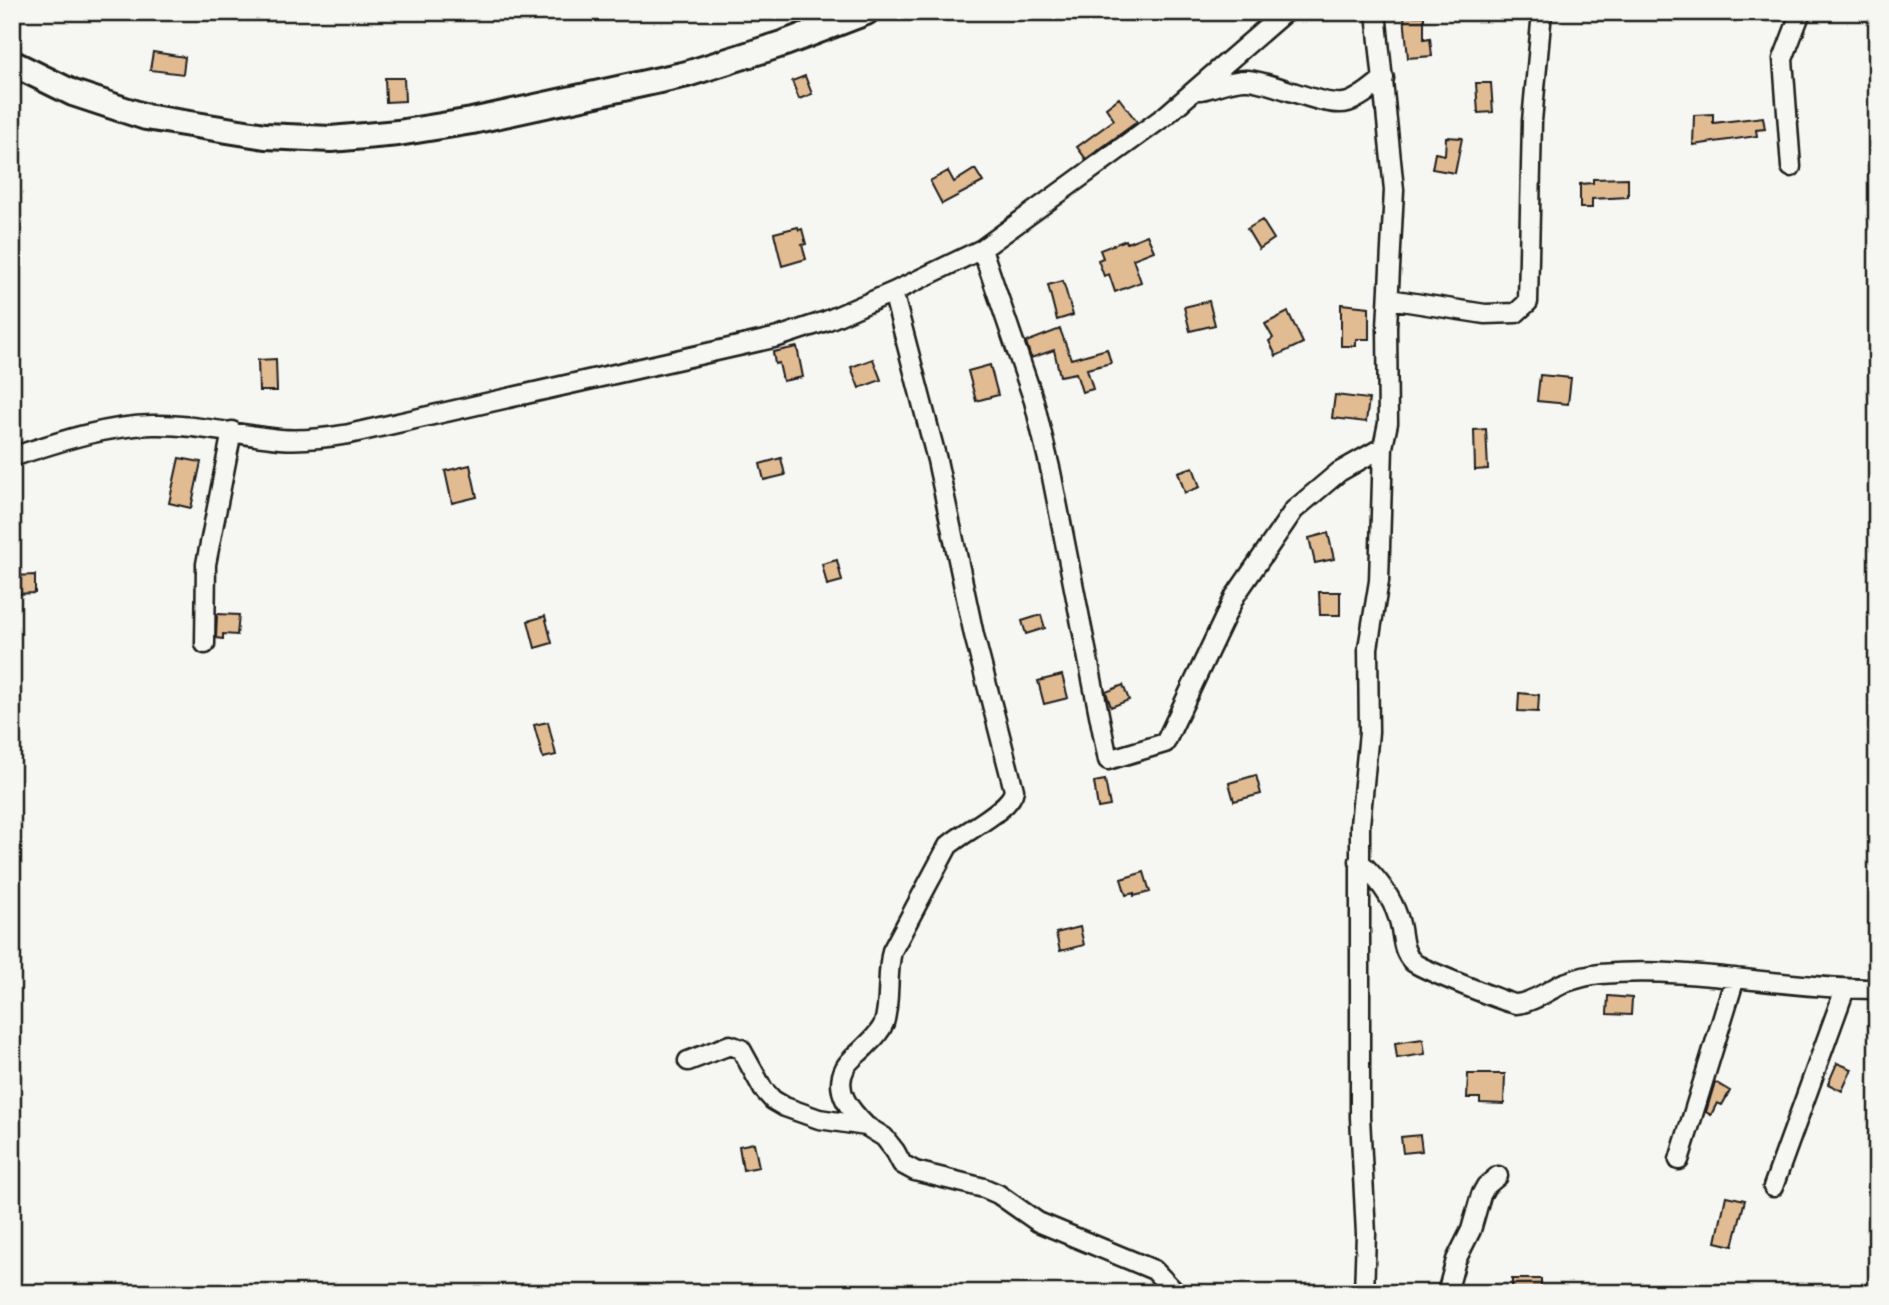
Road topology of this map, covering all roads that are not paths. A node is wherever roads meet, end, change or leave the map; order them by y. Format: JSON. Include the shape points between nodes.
{"nodes":[{"id":1,"x":866,"y":12,"type":"edge"},
{"id":2,"x":1286,"y":12,"type":"edge"},
{"id":3,"x":1376,"y":12,"type":"edge"},
{"id":4,"x":1542,"y":12,"type":"edge"},
{"id":5,"x":1801,"y":12,"type":"edge"},
{"id":6,"x":12,"y":63,"type":"edge"},
{"id":7,"x":1384,"y":78,"type":"junction"},
{"id":8,"x":1196,"y":91,"type":"junction"},
{"id":9,"x":1791,"y":167,"type":"dead end"},
{"id":10,"x":982,"y":249,"type":"junction"},
{"id":11,"x":893,"y":292,"type":"junction"},
{"id":12,"x":1389,"y":299,"type":"junction"},
{"id":13,"x":232,"y":431,"type":"junction"},
{"id":14,"x":1383,"y":447,"type":"junction"},
{"id":15,"x":12,"y":457,"type":"edge"},
{"id":16,"x":205,"y":644,"type":"dead end"},
{"id":17,"x":1359,"y":861,"type":"junction"},
{"id":18,"x":1735,"y":978,"type":"junction"},
{"id":19,"x":1845,"y":989,"type":"junction"},
{"id":20,"x":1877,"y":989,"type":"edge"},
{"id":21,"x":688,"y":1061,"type":"dead end"},
{"id":22,"x":866,"y":1126,"type":"junction"},
{"id":23,"x":1679,"y":1160,"type":"dead end"},
{"id":24,"x":1498,"y":1175,"type":"dead end"},
{"id":25,"x":1773,"y":1187,"type":"dead end"},
{"id":26,"x":1176,"y":1293,"type":"edge"},
{"id":27,"x":1364,"y":1293,"type":"edge"},
{"id":28,"x":1447,"y":1293,"type":"edge"}],
"edges":[{"from":1,"to":6,"type":"street","via":[[687,74],[472,121],[331,139],[265,136],[146,117],[73,93]]},
{"from":2,"to":8,"type":"street"},
{"from":3,"to":7,"type":"street"},
{"from":4,"to":12,"type":"street","via":[[1532,121],[1528,302],[1516,313],[1485,314]]},
{"from":5,"to":9,"type":"street","via":[[1783,59]]},
{"from":7,"to":8,"type":"street","via":[[1346,103],[1325,102],[1249,80]]},
{"from":7,"to":12,"type":"street","via":[[1394,190]]},
{"from":8,"to":10,"type":"street"},
{"from":10,"to":11,"type":"street"},
{"from":10,"to":14,"type":"street","via":[[1034,401],[1108,760],[1165,743],[1236,596],[1294,510],[1339,472]]},
{"from":11,"to":13,"type":"street","via":[[778,337],[349,434],[311,440]]},
{"from":11,"to":22,"type":"street","via":[[1014,790],[1010,802],[948,846],[891,951],[883,1025],[845,1068],[842,1081],[844,1100]]},
{"from":12,"to":14,"type":"street","via":[[1389,413]]},
{"from":13,"to":15,"type":"street","via":[[153,425],[96,431]]},
{"from":13,"to":16,"type":"street","via":[[206,564]]},
{"from":14,"to":17,"type":"street","via":[[1379,581],[1368,648],[1369,732]]},
{"from":17,"to":18,"type":"street","via":[[1395,908],[1403,948],[1413,963],[1507,1003],[1517,1004],[1597,974],[1667,971]]},
{"from":17,"to":27,"type":"street"},
{"from":18,"to":19,"type":"street"},
{"from":18,"to":23,"type":"street"},
{"from":19,"to":20,"type":"street"},
{"from":19,"to":25,"type":"street"},
{"from":21,"to":22,"type":"street","via":[[734,1045],[773,1100],[819,1119]]},
{"from":22,"to":26,"type":"street","via":[[884,1137],[902,1164],[998,1194],[1038,1222],[1154,1270]]},
{"from":24,"to":28,"type":"street","via":[[1481,1195]]}]}
